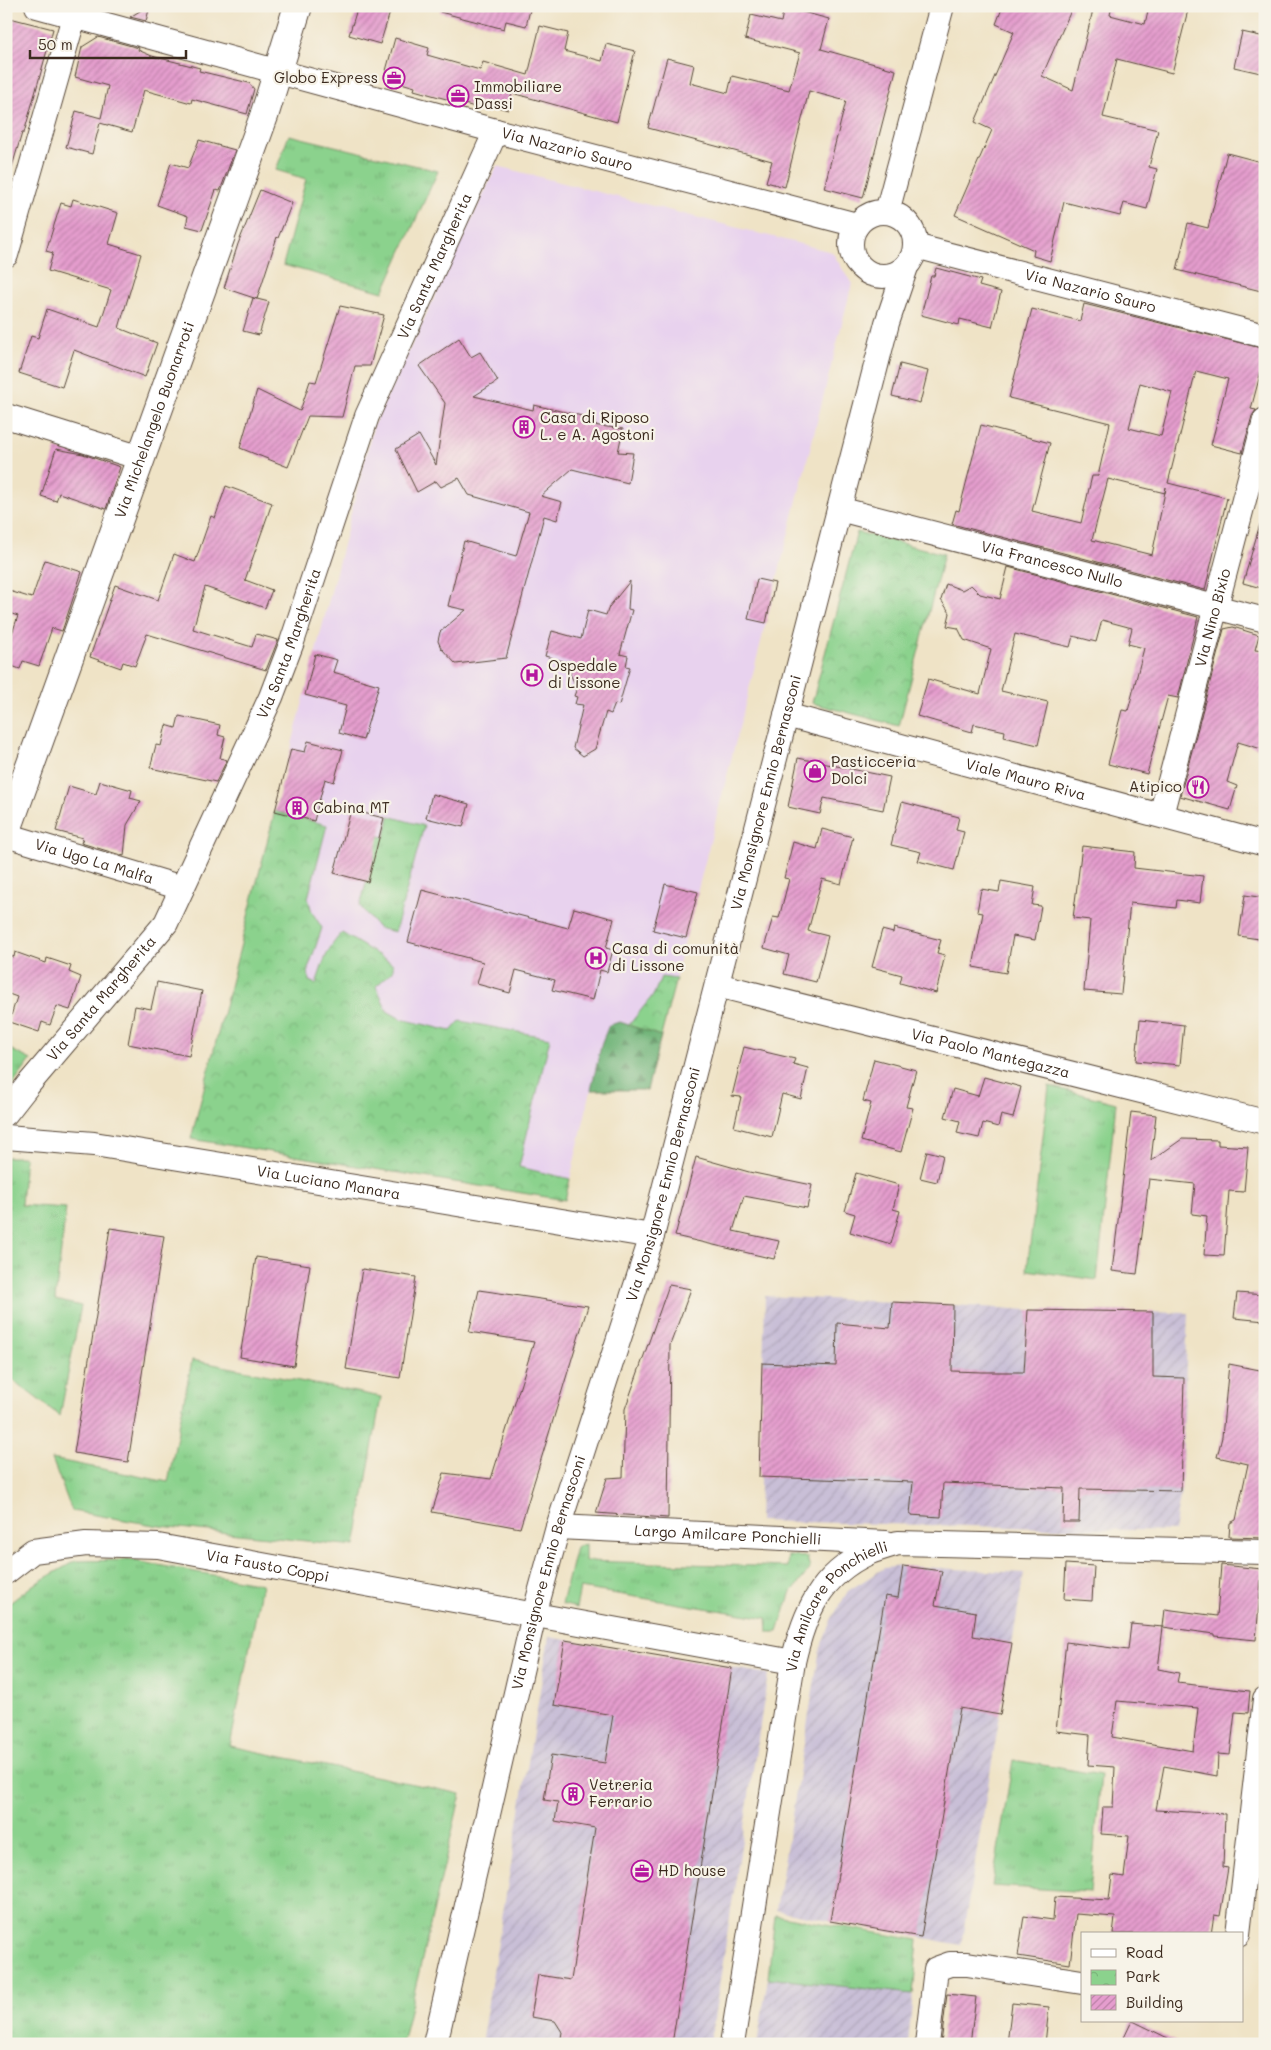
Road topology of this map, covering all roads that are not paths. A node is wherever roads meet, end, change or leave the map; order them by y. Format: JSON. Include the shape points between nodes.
{"nodes":[{"id":1,"x":38,"y":6,"type":"edge"},
{"id":2,"x":298,"y":6,"type":"edge"},
{"id":3,"x":942,"y":6,"type":"edge"},
{"id":4,"x":76,"y":11,"type":"edge"},
{"id":5,"x":278,"y":71,"type":"junction"},
{"id":6,"x":496,"y":131,"type":"junction"},
{"id":7,"x":887,"y":212,"type":"junction"},
{"id":8,"x":857,"y":225,"type":"junction"},
{"id":9,"x":916,"y":246,"type":"junction"},
{"id":10,"x":6,"y":255,"type":"edge"},
{"id":11,"x":906,"y":267,"type":"junction"},
{"id":12,"x":869,"y":272,"type":"junction"},
{"id":13,"x":887,"y":323,"type":"junction"},
{"id":14,"x":1265,"y":336,"type":"edge"},
{"id":15,"x":6,"y":416,"type":"edge"},
{"id":16,"x":1265,"y":420,"type":"edge"},
{"id":17,"x":141,"y":458,"type":"junction"},
{"id":18,"x":838,"y":509,"type":"junction"},
{"id":19,"x":1216,"y":607,"type":"junction"},
{"id":20,"x":1265,"y":620,"type":"edge"},
{"id":21,"x":786,"y":715,"type":"junction"},
{"id":22,"x":1161,"y":815,"type":"junction"},
{"id":23,"x":6,"y":834,"type":"edge"},
{"id":24,"x":1265,"y":844,"type":"edge"},
{"id":25,"x":182,"y":888,"type":"junction"},
{"id":26,"x":716,"y":985,"type":"junction"},
{"id":27,"x":6,"y":1113,"type":"edge"},
{"id":28,"x":1265,"y":1122,"type":"edge"},
{"id":29,"x":6,"y":1137,"type":"edge"},
{"id":30,"x":652,"y":1236,"type":"junction"},
{"id":31,"x":558,"y":1527,"type":"junction"},
{"id":32,"x":898,"y":1543,"type":"junction"},
{"id":33,"x":1265,"y":1552,"type":"edge"},
{"id":34,"x":6,"y":1572,"type":"edge"},
{"id":35,"x":534,"y":1615,"type":"junction"},
{"id":36,"x":793,"y":1662,"type":"junction"},
{"id":37,"x":1265,"y":1699,"type":"edge"},
{"id":38,"x":1238,"y":1932,"type":"edge"},
{"id":39,"x":1081,"y":1982,"type":"edge"},
{"id":40,"x":435,"y":2044,"type":"edge"},
{"id":41,"x":732,"y":2044,"type":"edge"},
{"id":42,"x":927,"y":2044,"type":"edge"}],
"edges":[{"from":1,"to":4,"type":"street","name":"Via Nazario Sauro"},
{"from":2,"to":5,"type":"street","name":"Via Michelangelo Buonarroti"},
{"from":3,"to":7,"type":"street"},
{"from":4,"to":5,"type":"street","name":"Via Nazario Sauro"},
{"from":4,"to":10,"type":"street"},
{"from":5,"to":6,"type":"street","name":"Via Nazario Sauro"},
{"from":5,"to":17,"type":"street","name":"Via Michelangelo Buonarroti"},
{"from":6,"to":8,"type":"street","name":"Via Nazario Sauro"},
{"from":6,"to":25,"type":"street","name":"Via Santa Margherita","via":[[367,416],[271,697]]},
{"from":7,"to":8,"type":"street","via":[[876,213]]},
{"from":7,"to":9,"type":"street","via":[[907,222]]},
{"from":8,"to":12,"type":"street","via":[[852,236],[854,256]]},
{"from":9,"to":11,"type":"street"},
{"from":9,"to":14,"type":"street","name":"Via Nazario Sauro"},
{"from":11,"to":12,"type":"street","via":[[888,275]]},
{"from":11,"to":13,"type":"street","name":"Via Monsignore Ennio Bernasconi"},
{"from":12,"to":13,"type":"street"},
{"from":13,"to":18,"type":"street","name":"Via Monsignore Ennio Bernasconi"},
{"from":15,"to":17,"type":"street"},
{"from":16,"to":19,"type":"street","name":"Via Nino Bixio"},
{"from":17,"to":23,"type":"street","name":"Via Michelangelo Buonarroti"},
{"from":18,"to":19,"type":"street","name":"Via Francesco Nullo"},
{"from":18,"to":21,"type":"street","name":"Via Monsignore Ennio Bernasconi"},
{"from":19,"to":20,"type":"street","name":"Via Francesco Nullo"},
{"from":19,"to":22,"type":"street","name":"Via Nino Bixio"},
{"from":21,"to":22,"type":"street","name":"Viale Mauro Riva"},
{"from":21,"to":26,"type":"street","name":"Via Monsignore Ennio Bernasconi"},
{"from":22,"to":24,"type":"street","name":"Viale Mauro Riva"},
{"from":23,"to":25,"type":"street","name":"Via Ugo La Malfa"},
{"from":25,"to":27,"type":"street","name":"Via Santa Margherita","via":[[166,923]]},
{"from":26,"to":28,"type":"street","name":"Via Paolo Mantegazza"},
{"from":26,"to":30,"type":"street","name":"Via Monsignore Ennio Bernasconi"},
{"from":29,"to":30,"type":"street","name":"Via Luciano Manara","via":[[94,1144]]},
{"from":30,"to":31,"type":"street","name":"Via Monsignore Ennio Bernasconi"},
{"from":31,"to":32,"type":"street","name":"Largo Amilcare Ponchielli"},
{"from":31,"to":35,"type":"street","name":"Via Monsignore Ennio Bernasconi"},
{"from":32,"to":33,"type":"street","name":"Via Amilcare Ponchielli"},
{"from":32,"to":36,"type":"street","name":"Via Amilcare Ponchielli","via":[[868,1553],[835,1574],[808,1610]]},
{"from":34,"to":35,"type":"street","name":"Via Fausto Coppi","via":[[33,1551],[86,1544],[158,1546]]},
{"from":35,"to":36,"type":"street"},
{"from":35,"to":40,"type":"street","name":"Via Monsignore Ennio Bernasconi"},
{"from":36,"to":41,"type":"street","name":"Via Amilcare Ponchielli"},
{"from":37,"to":38,"type":"street"},
{"from":39,"to":42,"type":"street","via":[[967,1964],[950,1964],[936,1969]]}]}
